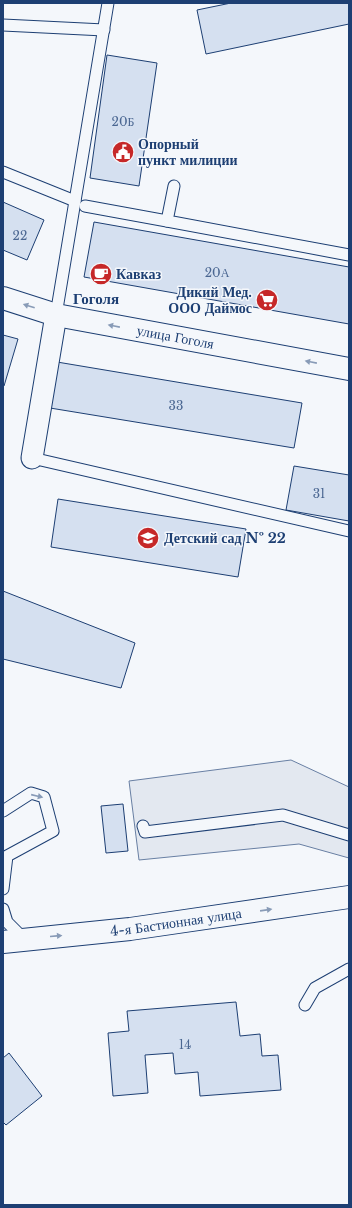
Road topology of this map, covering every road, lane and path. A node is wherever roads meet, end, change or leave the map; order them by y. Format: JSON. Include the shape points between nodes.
{"nodes":[{"id":1,"x":108,"y":3,"type":"edge"},
{"id":2,"x":3,"y":25,"type":"edge"},
{"id":3,"x":104,"y":30,"type":"junction"},
{"id":4,"x":3,"y":172,"type":"edge"},
{"id":5,"x":174,"y":186,"type":"dead end"},
{"id":6,"x":80,"y":203,"type":"junction"},
{"id":7,"x":167,"y":221,"type":"junction"},
{"id":8,"x":349,"y":255,"type":"edge"},
{"id":9,"x":3,"y":298,"type":"edge"},
{"id":10,"x":56,"y":315,"type":"junction"},
{"id":11,"x":349,"y":370,"type":"edge"},
{"id":12,"x":32,"y":458,"type":"joint"},
{"id":13,"x":349,"y":531,"type":"edge"},
{"id":14,"x":3,"y":811,"type":"edge"},
{"id":15,"x":143,"y":826,"type":"dead end"},
{"id":16,"x":349,"y":834,"type":"edge"},
{"id":17,"x":3,"y":889,"type":"edge"},
{"id":18,"x":349,"y":897,"type":"edge"},
{"id":19,"x":3,"y":909,"type":"edge"},
{"id":20,"x":13,"y":941,"type":"edge"},
{"id":21,"x":349,"y":969,"type":"edge"},
{"id":22,"x":305,"y":1005,"type":"dead end"}],
"edges":[{"from":1,"to":3,"type":"lane"},
{"from":2,"to":3,"type":"lane"},
{"from":3,"to":6,"type":"lane"},
{"from":4,"to":6,"type":"lane"},
{"from":5,"to":7,"type":"lane"},
{"from":6,"to":7,"type":"lane"},
{"from":6,"to":10,"type":"lane"},
{"from":7,"to":8,"type":"lane"},
{"from":10,"to":9,"type":"main road","name":"улица Гоголя","one_way":true},
{"from":11,"to":10,"type":"main road","name":"улица Гоголя","one_way":true},
{"from":10,"to":12,"type":"street"},
{"from":12,"to":13,"type":"lane"},
{"from":14,"to":17,"type":"lane","one_way":true,"via":[[31,794],[44,798],[53,831],[7,856]]},
{"from":15,"to":16,"type":"lane","via":[[145,832],[283,815]]},
{"from":20,"to":18,"type":"main road","name":"4-я Бастионная улица","one_way":true,"via":[[130,930]]},
{"from":19,"to":20,"type":"lane"},
{"from":21,"to":22,"type":"lane","via":[[315,988]]}]}
